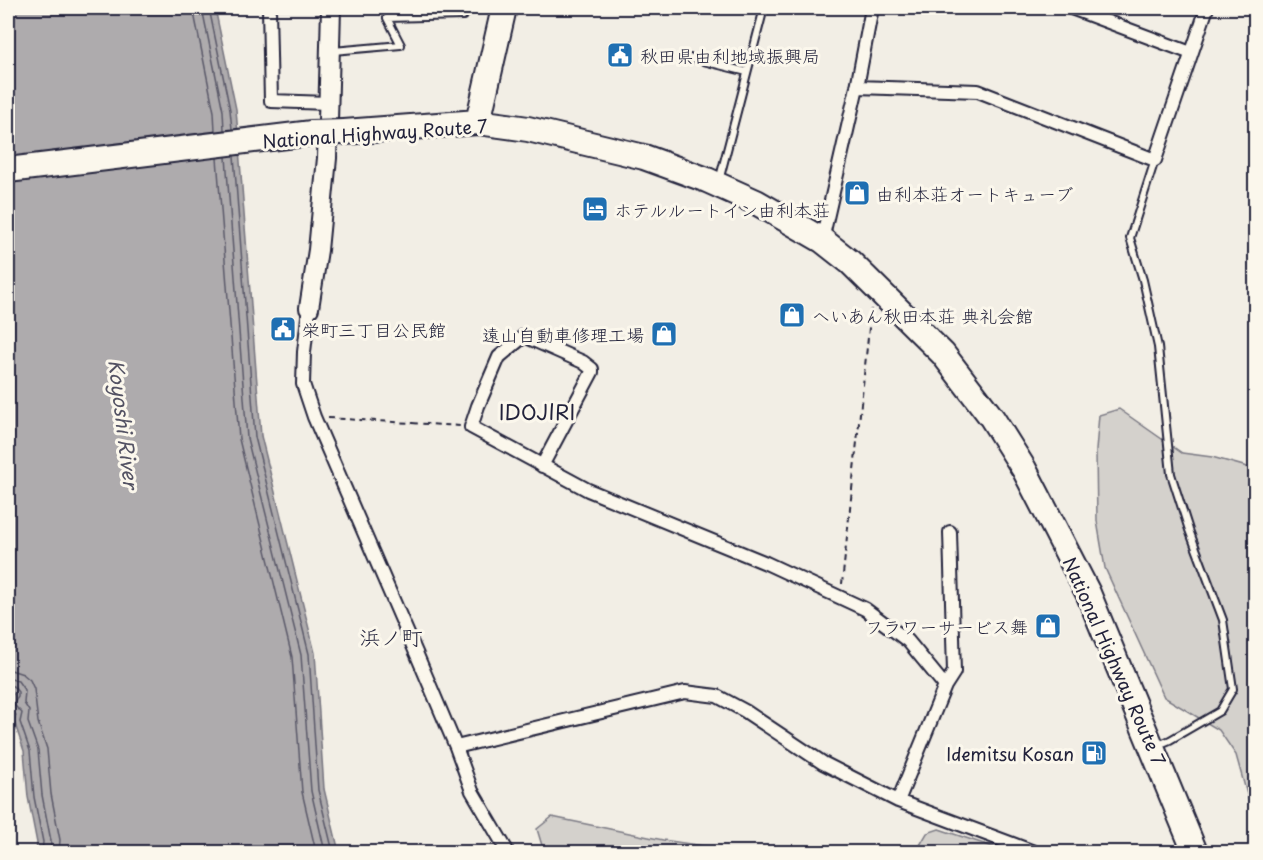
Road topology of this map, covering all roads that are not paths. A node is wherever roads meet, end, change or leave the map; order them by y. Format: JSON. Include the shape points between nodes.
{"nodes":[{"id":1,"x":269,"y":8,"type":"edge"},
{"id":2,"x":331,"y":8,"type":"edge"},
{"id":3,"x":472,"y":8,"type":"edge"},
{"id":4,"x":504,"y":8,"type":"edge"},
{"id":5,"x":764,"y":8,"type":"edge"},
{"id":6,"x":872,"y":8,"type":"edge"},
{"id":7,"x":1071,"y":8,"type":"edge"},
{"id":8,"x":1207,"y":8,"type":"edge"},
{"id":9,"x":330,"y":52,"type":"junction"},
{"id":10,"x":1191,"y":53,"type":"junction"},
{"id":11,"x":691,"y":58,"type":"dead end"},
{"id":12,"x":747,"y":72,"type":"junction"},
{"id":13,"x":857,"y":87,"type":"junction"},
{"id":14,"x":328,"y":102,"type":"junction"},
{"id":15,"x":478,"y":122,"type":"junction"},
{"id":16,"x":1155,"y":160,"type":"junction"},
{"id":17,"x":8,"y":170,"type":"edge"},
{"id":18,"x":718,"y":184,"type":"junction"},
{"id":19,"x":822,"y":240,"type":"junction"},
{"id":20,"x":309,"y":308,"type":"joint"},
{"id":21,"x":542,"y":466,"type":"junction"},
{"id":22,"x":950,"y":532,"type":"dead end"},
{"id":23,"x":945,"y":687,"type":"junction"},
{"id":24,"x":456,"y":747,"type":"junction"},
{"id":25,"x":1153,"y":747,"type":"junction"},
{"id":26,"x":898,"y":801,"type":"junction"},
{"id":27,"x":504,"y":852,"type":"edge"},
{"id":28,"x":1034,"y":852,"type":"edge"},
{"id":29,"x":1195,"y":852,"type":"edge"}],
"edges":[{"from":1,"to":14,"type":"street","via":[[271,101]]},
{"from":2,"to":9,"type":"street"},
{"from":3,"to":9,"type":"lane","via":[[463,16],[387,18],[401,45]]},
{"from":4,"to":15,"type":"highway"},
{"from":5,"to":12,"type":"lane"},
{"from":6,"to":13,"type":"street"},
{"from":7,"to":10,"type":"street"},
{"from":8,"to":10,"type":"street"},
{"from":9,"to":14,"type":"street"},
{"from":10,"to":16,"type":"street"},
{"from":11,"to":12,"type":"lane"},
{"from":12,"to":18,"type":"lane"},
{"from":13,"to":16,"type":"street","via":[[978,92]]},
{"from":13,"to":19,"type":"street"},
{"from":14,"to":20,"type":"street","via":[[327,158]]},
{"from":15,"to":17,"type":"highway","name":"National Highway Route 7","bridge":true,"via":[[312,133]]},
{"from":15,"to":18,"type":"highway","name":"National Highway Route 7","via":[[528,129],[644,157]]},
{"from":16,"to":25,"type":"lane","via":[[1130,238],[1158,347],[1171,474],[1223,621],[1233,689],[1220,711]]},
{"from":18,"to":19,"type":"highway","name":"National Highway Route 7"},
{"from":19,"to":25,"type":"highway","name":"National Highway Route 7","via":[[850,262],[943,354],[992,418],[1024,470],[1088,593]]},
{"from":20,"to":24,"type":"street","via":[[303,384],[314,417]]},
{"from":21,"to":21,"type":"street","via":[[471,427],[499,357],[524,336],[592,369]]},
{"from":21,"to":23,"type":"street","via":[[588,490],[766,563],[865,609],[908,640]]},
{"from":22,"to":23,"type":"street","via":[[954,672]]},
{"from":23,"to":26,"type":"street"},
{"from":24,"to":26,"type":"street","via":[[686,692],[717,696],[824,763]]},
{"from":24,"to":27,"type":"street","via":[[472,791],[506,849]]},
{"from":25,"to":29,"type":"highway","name":"National Highway Route 7"},
{"from":26,"to":28,"type":"street"}]}
